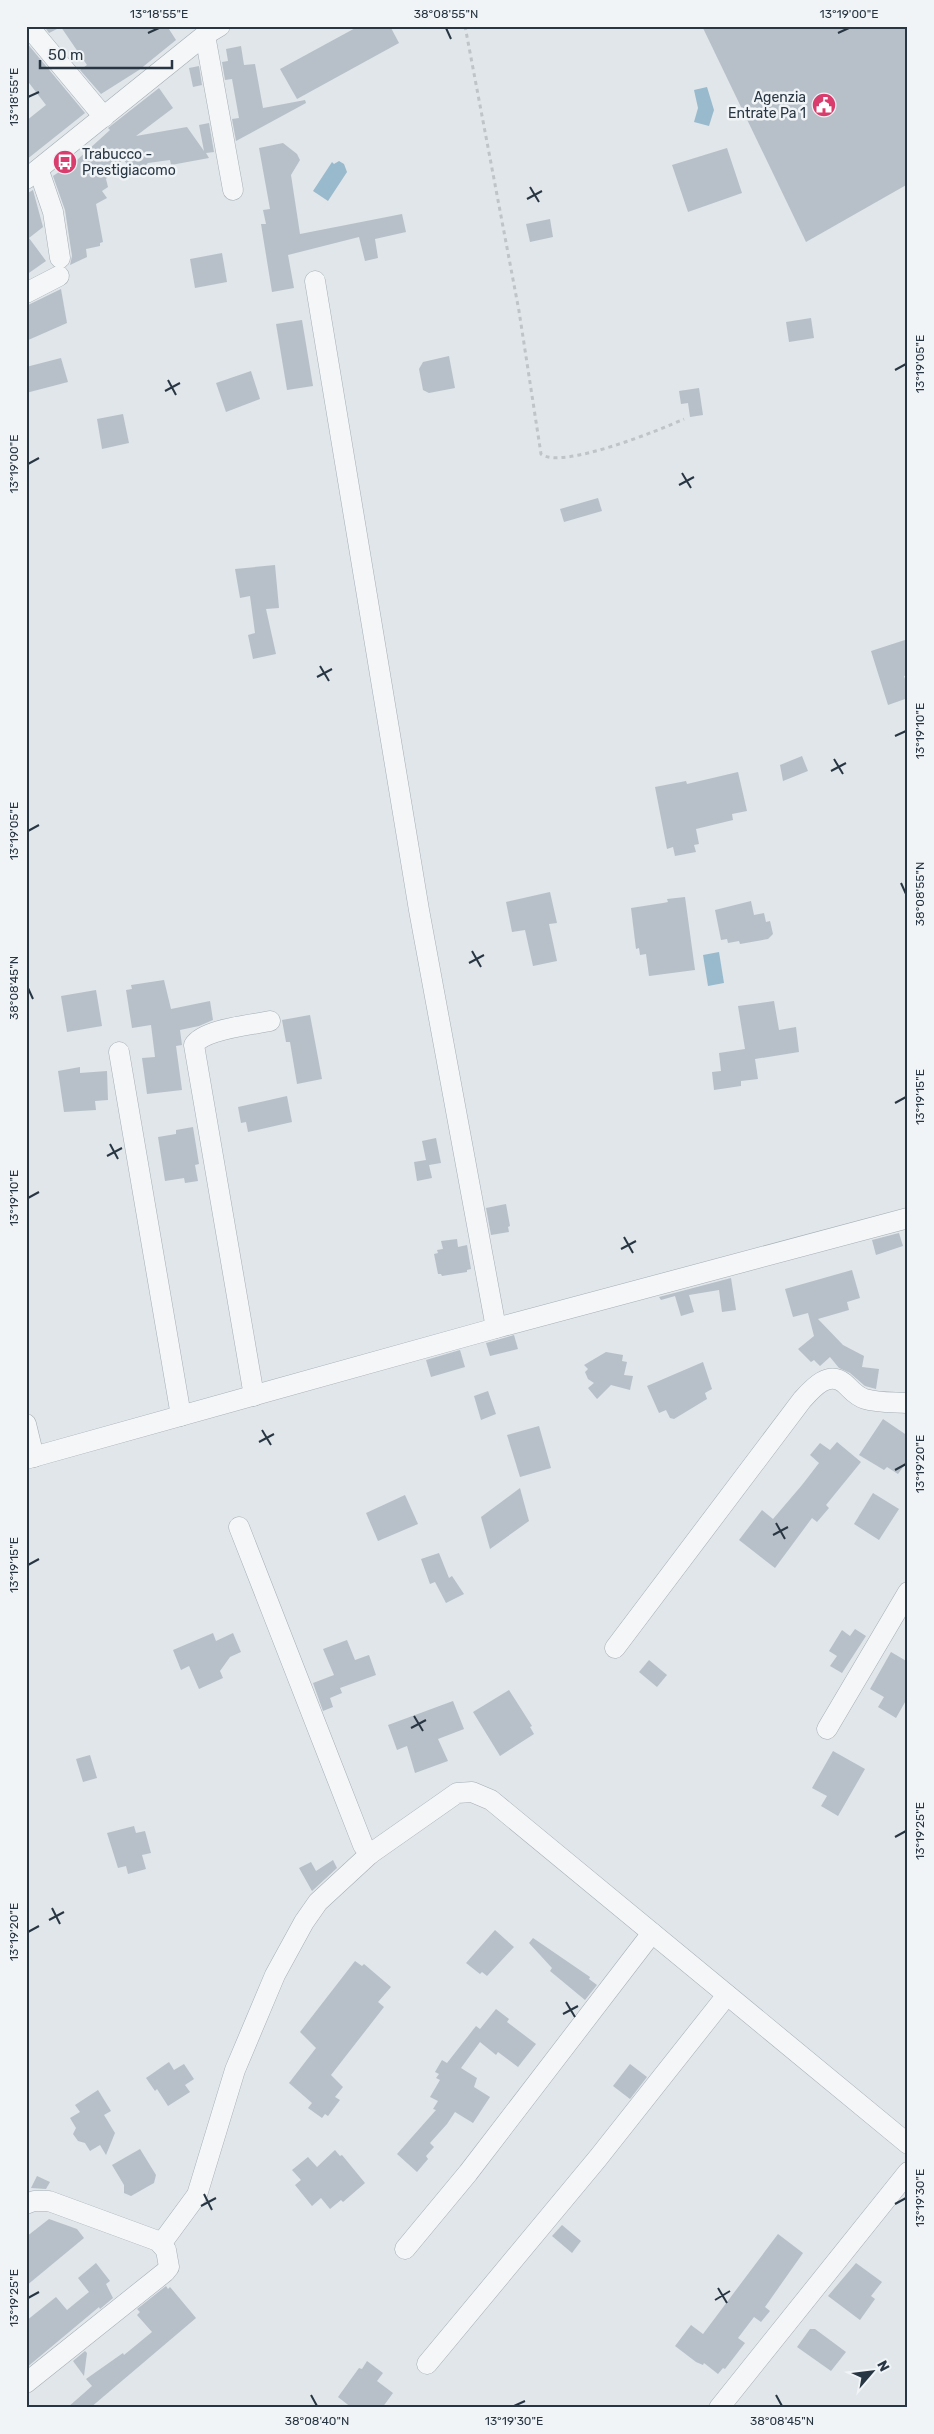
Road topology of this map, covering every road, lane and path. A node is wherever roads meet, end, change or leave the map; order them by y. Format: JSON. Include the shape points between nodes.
{"nodes":[{"id":1,"x":465,"y":26,"type":"edge"},
{"id":2,"x":26,"y":29,"type":"edge"},
{"id":3,"x":213,"y":31,"type":"edge"},
{"id":4,"x":104,"y":117,"type":"junction"},
{"id":5,"x":32,"y":175,"type":"edge"},
{"id":6,"x":233,"y":190,"type":"dead end"},
{"id":7,"x":315,"y":281,"type":"dead end"},
{"id":8,"x":26,"y":294,"type":"edge"},
{"id":9,"x":684,"y":418,"type":"dead end"},
{"id":10,"x":270,"y":1021,"type":"dead end"},
{"id":11,"x":119,"y":1052,"type":"dead end"},
{"id":12,"x":908,"y":1218,"type":"edge"},
{"id":13,"x":496,"y":1328,"type":"junction"},
{"id":14,"x":254,"y":1396,"type":"junction"},
{"id":15,"x":908,"y":1403,"type":"edge"},
{"id":16,"x":181,"y":1416,"type":"junction"},
{"id":17,"x":26,"y":1424,"type":"edge"},
{"id":18,"x":30,"y":1458,"type":"edge"},
{"id":19,"x":239,"y":1527,"type":"dead end"},
{"id":20,"x":908,"y":1592,"type":"edge"},
{"id":21,"x":615,"y":1648,"type":"dead end"},
{"id":22,"x":827,"y":1729,"type":"dead end"},
{"id":23,"x":370,"y":1854,"type":"junction"},
{"id":24,"x":652,"y":1933,"type":"junction"},
{"id":25,"x":727,"y":1995,"type":"junction"},
{"id":26,"x":908,"y":2144,"type":"edge"},
{"id":27,"x":908,"y":2172,"type":"edge"},
{"id":28,"x":26,"y":2204,"type":"edge"},
{"id":29,"x":161,"y":2244,"type":"junction"},
{"id":30,"x":406,"y":2249,"type":"dead end"},
{"id":31,"x":427,"y":2364,"type":"dead end"},
{"id":32,"x":26,"y":2383,"type":"edge"},
{"id":33,"x":719,"y":2408,"type":"edge"}],
"edges":[{"from":1,"to":9,"type":"path","via":[[519,311],[541,454],[553,458],[620,444]]},
{"from":2,"to":4,"type":"street","via":[[30,27]]},
{"from":3,"to":4,"type":"street"},
{"from":3,"to":6,"type":"street"},
{"from":4,"to":5,"type":"street"},
{"from":5,"to":8,"type":"street","via":[[53,212],[59,267]]},
{"from":7,"to":13,"type":"street","via":[[418,910]]},
{"from":10,"to":14,"type":"street","via":[[212,1033],[198,1039],[194,1045]]},
{"from":11,"to":16,"type":"street"},
{"from":12,"to":13,"type":"street"},
{"from":13,"to":14,"type":"street"},
{"from":14,"to":16,"type":"street"},
{"from":15,"to":21,"type":"street","via":[[866,1399],[834,1378],[816,1385]]},
{"from":16,"to":18,"type":"street"},
{"from":17,"to":18,"type":"street"},
{"from":19,"to":23,"type":"street","via":[[363,1845]]},
{"from":20,"to":22,"type":"street"},
{"from":23,"to":24,"type":"street","via":[[457,1793],[472,1792],[491,1800]]},
{"from":23,"to":29,"type":"street","via":[[318,1902],[275,1975],[235,2070],[197,2195]]},
{"from":24,"to":25,"type":"street"},
{"from":24,"to":30,"type":"street"},
{"from":25,"to":26,"type":"street"},
{"from":25,"to":31,"type":"street","via":[[598,2158]]},
{"from":27,"to":33,"type":"street"},
{"from":28,"to":29,"type":"street","via":[[49,2201]]},
{"from":29,"to":32,"type":"street","via":[[168,2258],[169,2266],[165,2272]]}]}
